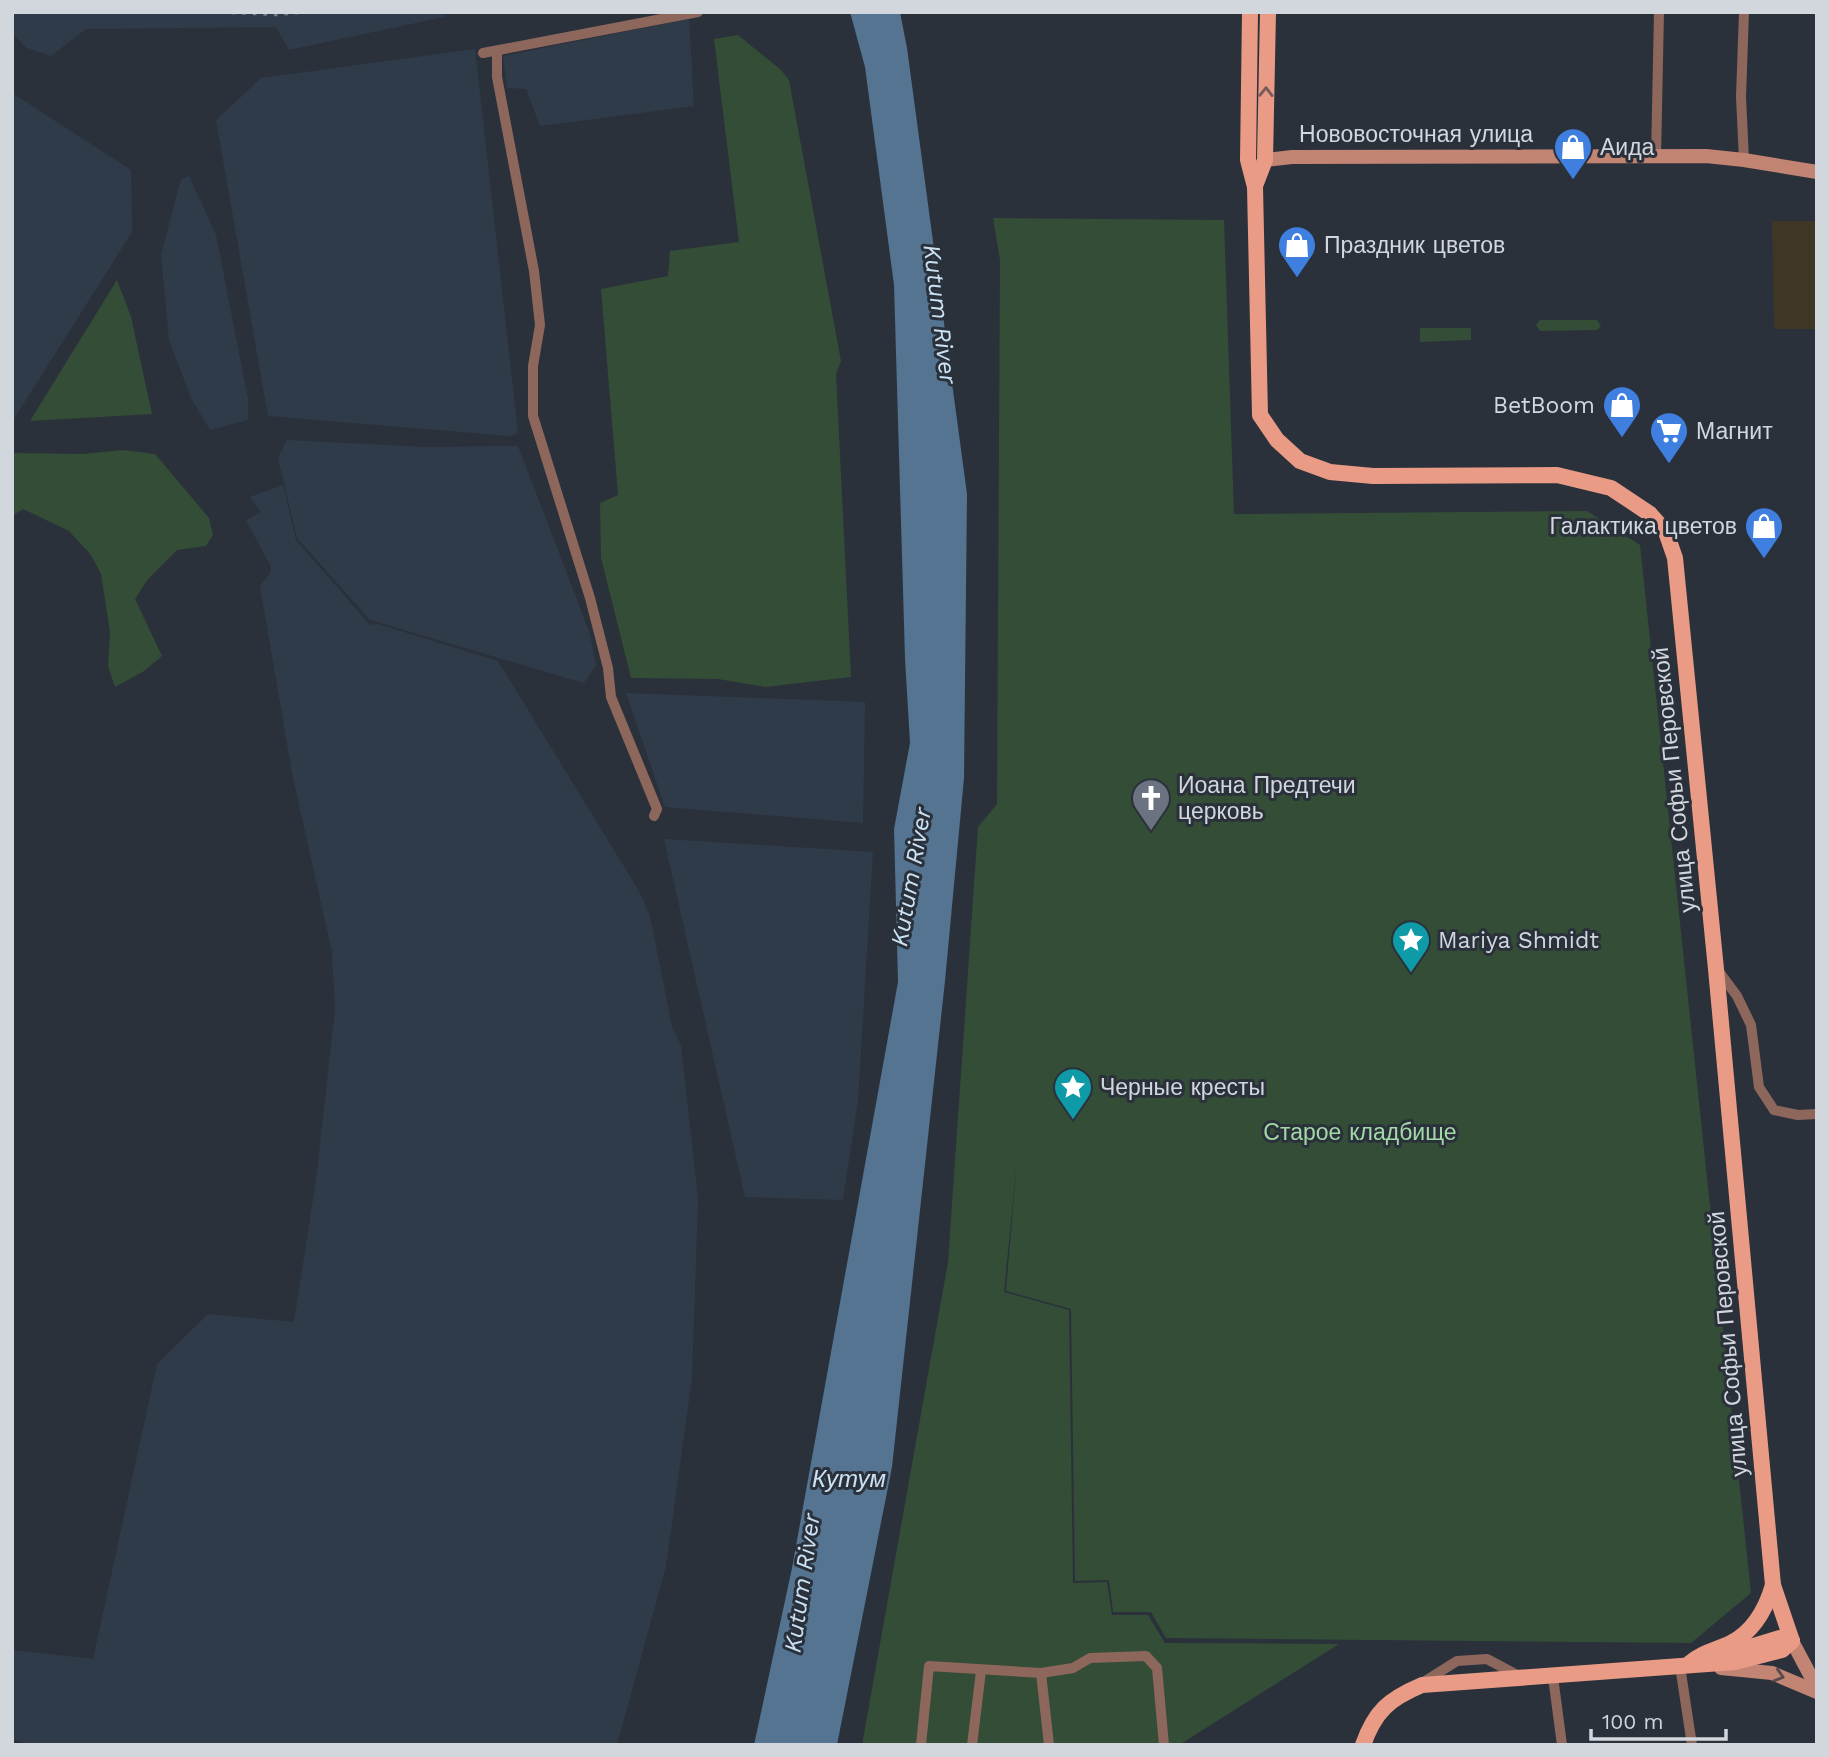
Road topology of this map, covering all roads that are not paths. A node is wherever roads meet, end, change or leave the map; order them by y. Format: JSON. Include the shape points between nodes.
{"nodes":[{"id":1,"x":698,"y":12,"type":"edge"},
{"id":2,"x":1250,"y":12,"type":"edge"},
{"id":3,"x":1268,"y":12,"type":"edge"},
{"id":4,"x":1658,"y":12,"type":"edge"},
{"id":5,"x":1744,"y":12,"type":"edge"},
{"id":6,"x":497,"y":51,"type":"junction"},
{"id":7,"x":483,"y":53,"type":"dead end"},
{"id":8,"x":1656,"y":156,"type":"junction"},
{"id":9,"x":1248,"y":160,"type":"junction"},
{"id":10,"x":1265,"y":160,"type":"junction"},
{"id":11,"x":1744,"y":160,"type":"junction"},
{"id":12,"x":1817,"y":172,"type":"edge"},
{"id":13,"x":1255,"y":187,"type":"junction"},
{"id":14,"x":654,"y":816,"type":"dead end"},
{"id":15,"x":1716,"y":969,"type":"junction"},
{"id":16,"x":1817,"y":1114,"type":"edge"},
{"id":17,"x":1773,"y":1585,"type":"junction"},
{"id":18,"x":1792,"y":1641,"type":"junction"},
{"id":19,"x":1684,"y":1665,"type":"junction"},
{"id":20,"x":981,"y":1671,"type":"junction"},
{"id":21,"x":1041,"y":1673,"type":"junction"},
{"id":22,"x":1552,"y":1677,"type":"junction"},
{"id":23,"x":1817,"y":1690,"type":"edge"},
{"id":24,"x":921,"y":1745,"type":"edge"},
{"id":25,"x":972,"y":1745,"type":"edge"},
{"id":26,"x":1049,"y":1745,"type":"edge"},
{"id":27,"x":1164,"y":1745,"type":"edge"},
{"id":28,"x":1363,"y":1745,"type":"edge"},
{"id":29,"x":1562,"y":1745,"type":"edge"},
{"id":30,"x":1692,"y":1745,"type":"edge"}],
"edges":[{"from":1,"to":6,"type":"street"},
{"from":2,"to":9,"type":"main road","name":"улица Софьи Перовской"},
{"from":10,"to":3,"type":"main road","name":"улица Софьи Перовской","one_way":true},
{"from":4,"to":8,"type":"street"},
{"from":5,"to":11,"type":"street"},
{"from":6,"to":7,"type":"street"},
{"from":6,"to":14,"type":"street","via":[[497,78],[540,325],[533,366],[533,416],[590,598],[611,697],[657,809]]},
{"from":8,"to":10,"type":"main road","name":"Нововосточная улица","via":[[1292,156]]},
{"from":8,"to":11,"type":"main road","name":"Нововосточная улица"},
{"from":9,"to":10,"type":"main road"},
{"from":9,"to":13,"type":"main road","name":"улица Софьи Перовской"},
{"from":10,"to":13,"type":"main road","name":"улица Софьи Перовской"},
{"from":11,"to":12,"type":"main road","name":"Нововосточная улица"},
{"from":13,"to":15,"type":"main road","name":"улица Софьи Перовской","via":[[1260,415],[1277,440],[1300,461],[1330,472],[1364,475],[1557,475],[1611,488],[1647,510],[1666,532],[1675,558]]},
{"from":15,"to":16,"type":"street","via":[[1738,996],[1751,1025],[1759,1087],[1774,1110]]},
{"from":15,"to":17,"type":"main road","name":"улица Софьи Перовской"},
{"from":17,"to":18,"type":"main road","name":"улица Софьи Перовской"},
{"from":17,"to":19,"type":"main road","via":[[1756,1622],[1733,1642]]},
{"from":18,"to":19,"type":"main road","via":[[1782,1650],[1760,1657]]},
{"from":18,"to":23,"type":"main road","name":"улица Софьи Перовской"},
{"from":19,"to":22,"type":"main road"},
{"from":19,"to":23,"type":"main road","one_way":true,"via":[[1772,1673]]},
{"from":19,"to":30,"type":"street"},
{"from":20,"to":21,"type":"street"},
{"from":20,"to":24,"type":"street","via":[[929,1666]]},
{"from":20,"to":25,"type":"street"},
{"from":21,"to":26,"type":"street"},
{"from":21,"to":27,"type":"street","via":[[1073,1668],[1090,1658],[1146,1656],[1157,1668]]},
{"from":22,"to":28,"type":"main road","via":[[1422,1685],[1378,1713]]},
{"from":22,"to":29,"type":"street"}]}
